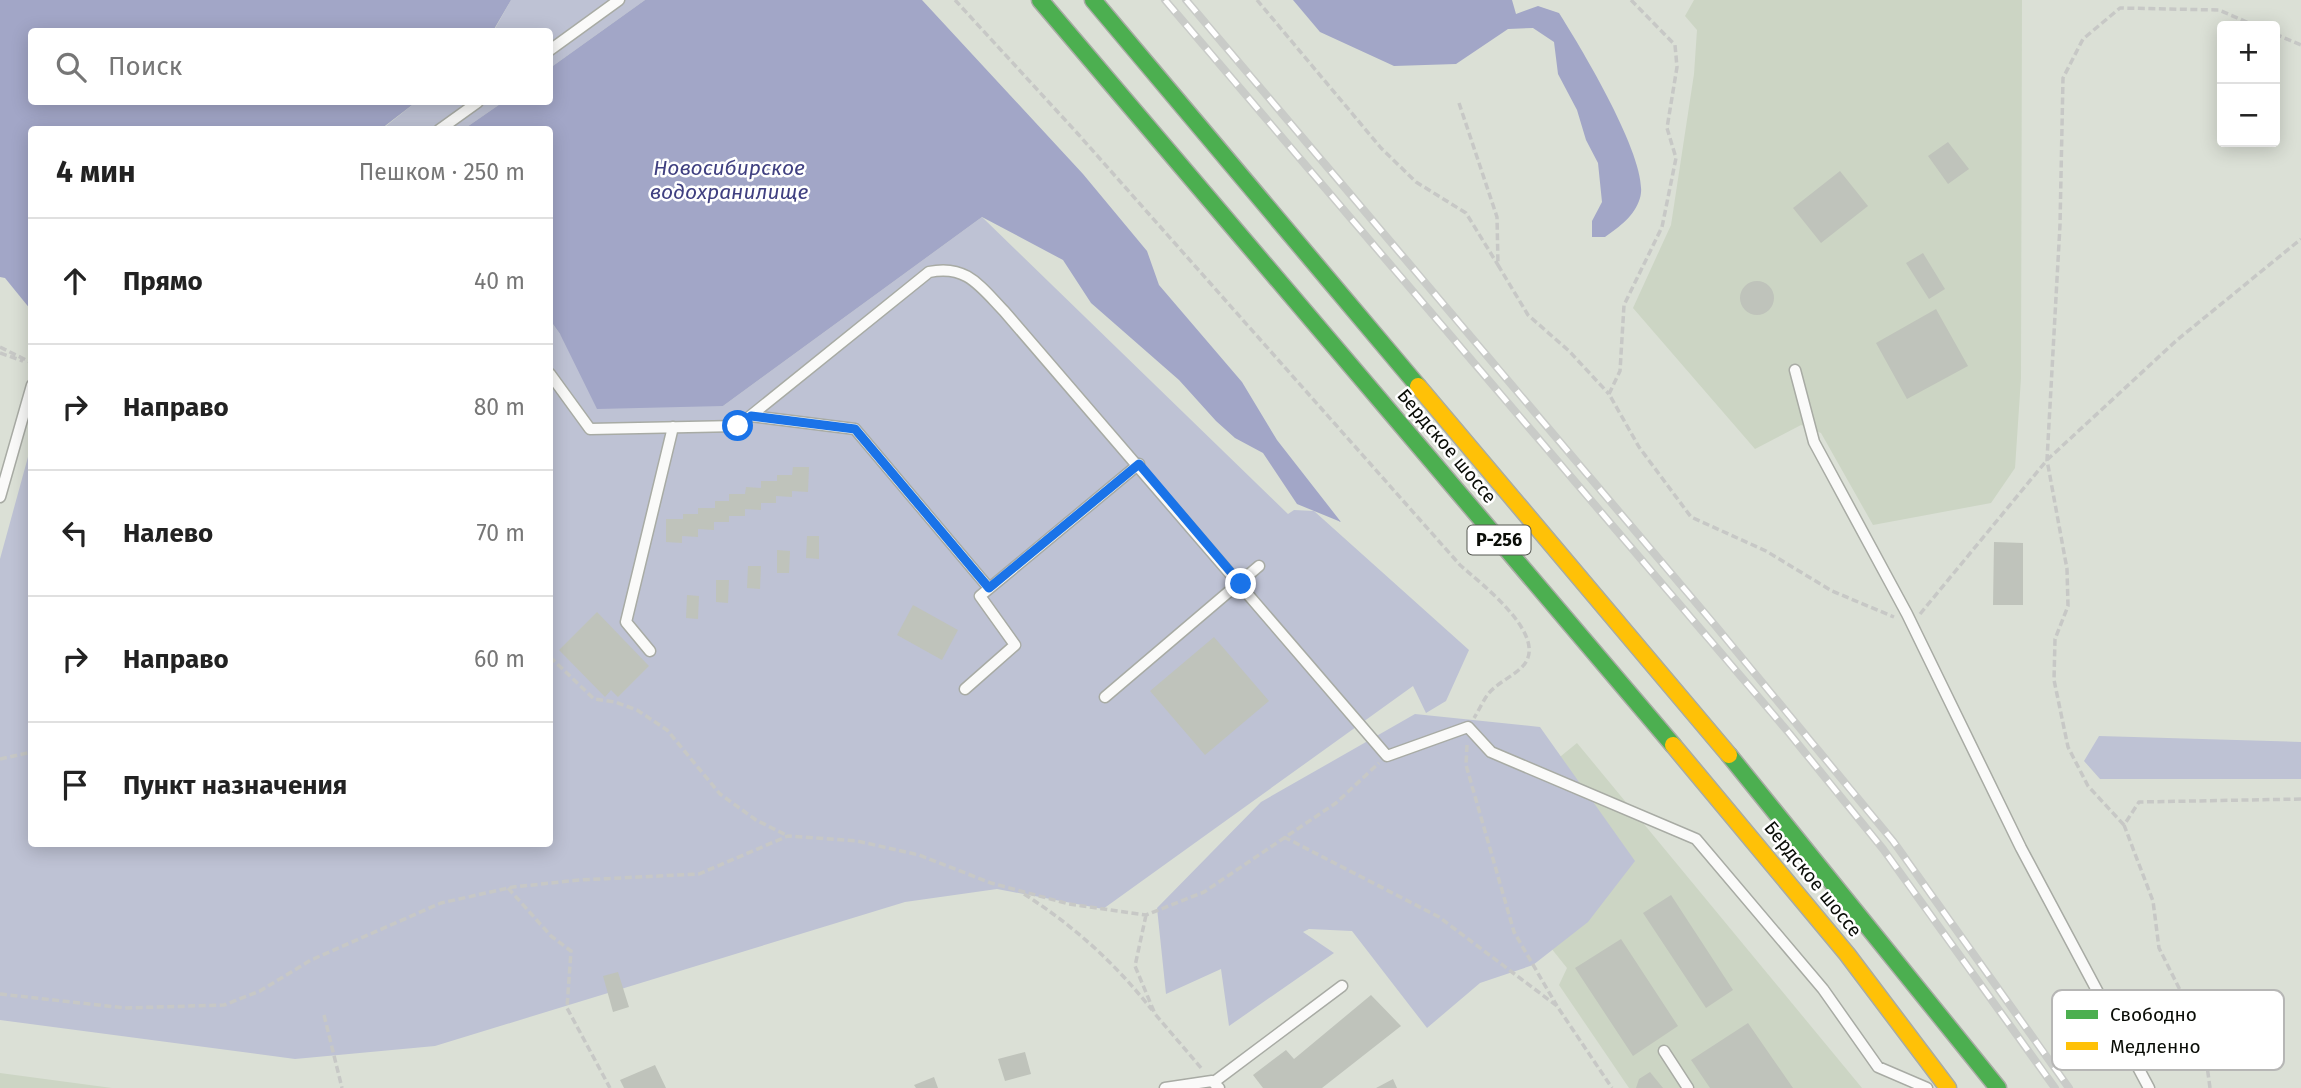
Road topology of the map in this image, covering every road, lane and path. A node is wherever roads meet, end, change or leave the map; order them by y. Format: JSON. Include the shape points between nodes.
{"nodes":[{"id":1,"x":619,"y":0,"type":"edge"},
{"id":2,"x":955,"y":0,"type":"edge"},
{"id":3,"x":1040,"y":0,"type":"edge"},
{"id":4,"x":1093,"y":0,"type":"edge"},
{"id":5,"x":1257,"y":0,"type":"edge"},
{"id":6,"x":1631,"y":0,"type":"edge"},
{"id":7,"x":2244,"y":21,"type":"edge"},
{"id":8,"x":2280,"y":36,"type":"edge"},
{"id":9,"x":2301,"y":46,"type":"edge"},
{"id":10,"x":553,"y":48,"type":"edge"},
{"id":11,"x":1459,"y":103,"type":"dead end"},
{"id":12,"x":474,"y":105,"type":"edge"},
{"id":13,"x":445,"y":126,"type":"edge"},
{"id":14,"x":2301,"y":239,"type":"edge"},
{"id":15,"x":1498,"y":265,"type":"junction"},
{"id":16,"x":0,"y":347,"type":"edge"},
{"id":17,"x":0,"y":353,"type":"edge"},
{"id":18,"x":28,"y":361,"type":"edge"},
{"id":19,"x":28,"y":362,"type":"edge"},
{"id":20,"x":1795,"y":370,"type":"dead end"},
{"id":21,"x":553,"y":378,"type":"edge"},
{"id":22,"x":1609,"y":394,"type":"junction"},
{"id":23,"x":28,"y":399,"type":"edge"},
{"id":24,"x":751,"y":416,"type":"junction"},
{"id":25,"x":673,"y":427,"type":"junction"},
{"id":26,"x":2047,"y":460,"type":"junction"},
{"id":27,"x":1139,"y":464,"type":"junction"},
{"id":28,"x":0,"y":497,"type":"edge"},
{"id":29,"x":1259,"y":566,"type":"dead end"},
{"id":30,"x":1241,"y":584,"type":"junction"},
{"id":31,"x":989,"y":588,"type":"junction"},
{"id":32,"x":1912,"y":625,"type":"junction"},
{"id":33,"x":650,"y":652,"type":"dead end"},
{"id":34,"x":553,"y":660,"type":"edge"},
{"id":35,"x":965,"y":689,"type":"dead end"},
{"id":36,"x":1105,"y":697,"type":"dead end"},
{"id":37,"x":1468,"y":727,"type":"junction"},
{"id":38,"x":28,"y":753,"type":"edge"},
{"id":39,"x":1387,"y":755,"type":"junction"},
{"id":40,"x":0,"y":759,"type":"edge"},
{"id":41,"x":2301,"y":799,"type":"edge"},
{"id":42,"x":2124,"y":825,"type":"junction"},
{"id":43,"x":788,"y":836,"type":"junction"},
{"id":44,"x":1284,"y":837,"type":"junction"},
{"id":45,"x":508,"y":888,"type":"junction"},
{"id":46,"x":1019,"y":891,"type":"junction"},
{"id":47,"x":1146,"y":915,"type":"junction"},
{"id":48,"x":1342,"y":986,"type":"dead end"},
{"id":49,"x":2097,"y":990,"type":"edge"},
{"id":50,"x":2180,"y":990,"type":"edge"},
{"id":51,"x":0,"y":994,"type":"edge"},
{"id":52,"x":1557,"y":1006,"type":"junction"},
{"id":53,"x":1156,"y":1014,"type":"junction"},
{"id":54,"x":324,"y":1015,"type":"dead end"},
{"id":55,"x":1664,"y":1051,"type":"dead end"},
{"id":56,"x":2139,"y":1070,"type":"edge"},
{"id":57,"x":2208,"y":1070,"type":"edge"},
{"id":58,"x":1215,"y":1083,"type":"edge"},
{"id":59,"x":342,"y":1088,"type":"edge"},
{"id":60,"x":610,"y":1088,"type":"edge"},
{"id":61,"x":1165,"y":1088,"type":"edge"},
{"id":62,"x":1612,"y":1088,"type":"edge"},
{"id":63,"x":1688,"y":1088,"type":"edge"},
{"id":64,"x":1927,"y":1088,"type":"edge"},
{"id":65,"x":1948,"y":1088,"type":"edge"},
{"id":66,"x":1998,"y":1088,"type":"edge"},
{"id":67,"x":2149,"y":1088,"type":"edge"},
{"id":68,"x":2210,"y":1088,"type":"edge"}],
"edges":[{"from":1,"to":10,"type":"lane"},
{"from":2,"to":37,"type":"path","via":[[1460,565],[1526,631],[1529,649],[1525,664],[1488,694]]},
{"from":3,"to":65,"type":"highway","name":"Бердское шоссе","number":"Р-256","via":[[1768,856]]},
{"from":4,"to":66,"type":"highway","name":"Бердское шоссе","number":"Р-256","via":[[1795,833]]},
{"from":5,"to":15,"type":"path","via":[[1381,148],[1416,182],[1466,213]]},
{"from":6,"to":22,"type":"path","via":[[1675,45],[1677,66],[1667,128],[1676,158],[1662,227],[1624,305],[1619,371]]},
{"from":7,"to":26,"type":"path","via":[[2218,10],[2120,8],[2083,39],[2063,78]]},
{"from":8,"to":9,"type":"path"},
{"from":11,"to":15,"type":"path","via":[[1497,217]]},
{"from":12,"to":13,"type":"lane"},
{"from":14,"to":26,"type":"path","via":[[2177,340]]},
{"from":15,"to":22,"type":"path","via":[[1528,315]]},
{"from":16,"to":18,"type":"path"},
{"from":17,"to":19,"type":"path"},
{"from":20,"to":32,"type":"lane","via":[[1814,442]]},
{"from":21,"to":25,"type":"lane","via":[[590,429]]},
{"from":22,"to":32,"type":"path","via":[[1639,447],[1691,517],[1766,551],[1832,591]]},
{"from":23,"to":28,"type":"lane"},
{"from":24,"to":25,"type":"lane","via":[[738,426]]},
{"from":24,"to":27,"type":"lane","via":[[929,272],[948,268],[980,286]]},
{"from":24,"to":31,"type":"lane","via":[[855,429]]},
{"from":25,"to":33,"type":"lane","via":[[626,622]]},
{"from":26,"to":32,"type":"path"},
{"from":26,"to":42,"type":"path","via":[[2067,569],[2068,606],[2055,639],[2054,680],[2068,747],[2088,786]]},
{"from":27,"to":30,"type":"lane"},
{"from":27,"to":31,"type":"lane"},
{"from":29,"to":30,"type":"lane"},
{"from":30,"to":36,"type":"lane"},
{"from":30,"to":39,"type":"lane"},
{"from":31,"to":35,"type":"lane","via":[[980,596],[1015,645]]},
{"from":32,"to":49,"type":"lane"},
{"from":34,"to":43,"type":"path","via":[[594,699],[637,710],[667,730],[720,794]]},
{"from":37,"to":39,"type":"lane"},
{"from":37,"to":52,"type":"path","via":[[1466,765],[1514,932]]},
{"from":37,"to":64,"type":"lane","via":[[1491,752],[1696,839],[1823,989],[1878,1067]]},
{"from":38,"to":40,"type":"path"},
{"from":39,"to":44,"type":"path","via":[[1336,803]]},
{"from":41,"to":42,"type":"path","via":[[2139,802]]},
{"from":42,"to":50,"type":"path","via":[[2154,901],[2159,948]]},
{"from":43,"to":45,"type":"path","via":[[699,874]]},
{"from":43,"to":46,"type":"path","via":[[857,841],[906,852]]},
{"from":44,"to":47,"type":"path","via":[[1204,892]]},
{"from":44,"to":52,"type":"path","via":[[1439,917]]},
{"from":45,"to":51,"type":"path","via":[[441,902],[224,1005],[125,1008]]},
{"from":45,"to":60,"type":"path","via":[[551,936],[571,951],[567,1008]]},
{"from":46,"to":47,"type":"path"},
{"from":46,"to":53,"type":"path","via":[[1067,922],[1125,976]]},
{"from":47,"to":53,"type":"path","via":[[1135,966]]},
{"from":48,"to":58,"type":"lane"},
{"from":52,"to":62,"type":"path"},
{"from":53,"to":58,"type":"path"},
{"from":54,"to":59,"type":"path"},
{"from":55,"to":63,"type":"lane"},
{"from":56,"to":67,"type":"lane"},
{"from":57,"to":68,"type":"path"},
{"from":58,"to":61,"type":"lane"}]}
